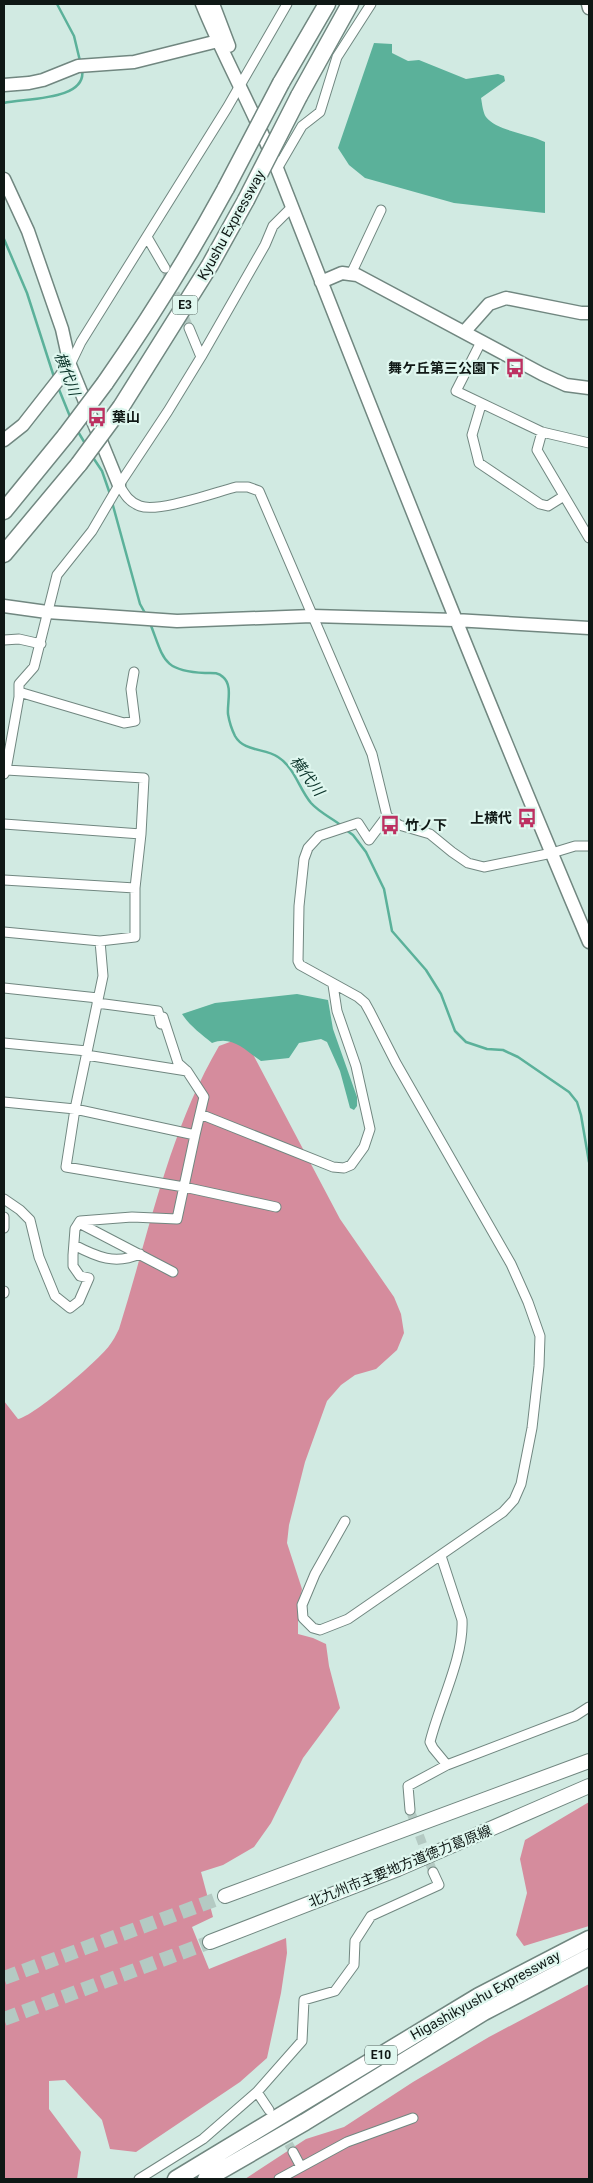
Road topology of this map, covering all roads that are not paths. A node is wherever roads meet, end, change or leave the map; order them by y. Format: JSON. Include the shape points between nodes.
{"nodes":[{"id":1,"x":202,"y":4,"type":"edge"},
{"id":2,"x":213,"y":4,"type":"edge"},
{"id":3,"x":287,"y":4,"type":"edge"},
{"id":4,"x":327,"y":4,"type":"edge"},
{"id":5,"x":350,"y":4,"type":"edge"},
{"id":6,"x":371,"y":4,"type":"edge"},
{"id":7,"x":588,"y":4,"type":"edge"},
{"id":8,"x":589,"y":8,"type":"edge"},
{"id":9,"x":222,"y":41,"type":"junction"},
{"id":10,"x":4,"y":85,"type":"edge"},
{"id":11,"x":239,"y":85,"type":"junction"},
{"id":12,"x":258,"y":127,"type":"junction"},
{"id":13,"x":277,"y":168,"type":"junction"},
{"id":14,"x":4,"y":179,"type":"edge"},
{"id":15,"x":292,"y":207,"type":"junction"},
{"id":16,"x":381,"y":210,"type":"dead end"},
{"id":17,"x":147,"y":237,"type":"junction"},
{"id":18,"x":165,"y":268,"type":"tunnel mouth"},
{"id":19,"x":351,"y":274,"type":"junction"},
{"id":20,"x":321,"y":282,"type":"junction"},
{"id":21,"x":589,"y":313,"type":"edge"},
{"id":22,"x":189,"y":328,"type":"tunnel mouth"},
{"id":23,"x":465,"y":331,"type":"junction"},
{"id":24,"x":481,"y":342,"type":"junction"},
{"id":25,"x":201,"y":357,"type":"junction"},
{"id":26,"x":70,"y":365,"type":"junction"},
{"id":27,"x":589,"y":388,"type":"edge"},
{"id":28,"x":481,"y":405,"type":"junction"},
{"id":29,"x":542,"y":432,"type":"junction"},
{"id":30,"x":4,"y":440,"type":"edge"},
{"id":31,"x":588,"y":445,"type":"edge"},
{"id":32,"x":119,"y":485,"type":"junction"},
{"id":33,"x":564,"y":496,"type":"junction"},
{"id":34,"x":4,"y":510,"type":"edge"},
{"id":35,"x":589,"y":538,"type":"edge"},
{"id":36,"x":4,"y":554,"type":"edge"},
{"id":37,"x":4,"y":606,"type":"edge"},
{"id":38,"x":48,"y":612,"type":"junction"},
{"id":39,"x":312,"y":616,"type":"junction"},
{"id":40,"x":455,"y":620,"type":"junction"},
{"id":41,"x":589,"y":628,"type":"edge"},
{"id":42,"x":4,"y":640,"type":"edge"},
{"id":43,"x":41,"y":644,"type":"junction"},
{"id":44,"x":134,"y":672,"type":"dead end"},
{"id":45,"x":19,"y":692,"type":"junction"},
{"id":46,"x":5,"y":772,"type":"edge"},
{"id":47,"x":387,"y":816,"type":"junction"},
{"id":48,"x":4,"y":824,"type":"edge"},
{"id":49,"x":141,"y":834,"type":"junction"},
{"id":50,"x":589,"y":846,"type":"edge"},
{"id":51,"x":552,"y":853,"type":"junction"},
{"id":52,"x":4,"y":880,"type":"edge"},
{"id":53,"x":135,"y":888,"type":"junction"},
{"id":54,"x":4,"y":932,"type":"edge"},
{"id":55,"x":100,"y":941,"type":"junction"},
{"id":56,"x":589,"y":942,"type":"edge"},
{"id":57,"x":333,"y":985,"type":"junction"},
{"id":58,"x":4,"y":988,"type":"edge"},
{"id":59,"x":98,"y":1001,"type":"junction"},
{"id":60,"x":4,"y":1043,"type":"edge"},
{"id":61,"x":86,"y":1053,"type":"junction"},
{"id":62,"x":187,"y":1071,"type":"junction"},
{"id":63,"x":4,"y":1102,"type":"edge"},
{"id":64,"x":75,"y":1109,"type":"junction"},
{"id":65,"x":200,"y":1114,"type":"junction"},
{"id":66,"x":194,"y":1135,"type":"junction"},
{"id":67,"x":184,"y":1188,"type":"junction"},
{"id":68,"x":4,"y":1199,"type":"edge"},
{"id":69,"x":276,"y":1207,"type":"dead end"},
{"id":70,"x":4,"y":1217,"type":"edge"},
{"id":71,"x":79,"y":1223,"type":"junction"},
{"id":72,"x":4,"y":1228,"type":"edge"},
{"id":73,"x":74,"y":1245,"type":"junction"},
{"id":74,"x":140,"y":1254,"type":"junction"},
{"id":75,"x":173,"y":1272,"type":"dead end"},
{"id":76,"x":345,"y":1521,"type":"dead end"},
{"id":77,"x":441,"y":1556,"type":"junction"},
{"id":78,"x":589,"y":1706,"type":"edge"},
{"id":79,"x":589,"y":1761,"type":"edge"},
{"id":80,"x":447,"y":1765,"type":"junction"},
{"id":81,"x":589,"y":1786,"type":"edge"},
{"id":82,"x":410,"y":1810,"type":"tunnel mouth"},
{"id":83,"x":434,"y":1872,"type":"tunnel mouth"},
{"id":84,"x":225,"y":1896,"type":"tunnel mouth"},
{"id":85,"x":589,"y":1939,"type":"edge"},
{"id":86,"x":210,"y":1942,"type":"tunnel mouth"},
{"id":87,"x":589,"y":1957,"type":"edge"},
{"id":88,"x":257,"y":2092,"type":"junction"},
{"id":89,"x":269,"y":2110,"type":"dead end"},
{"id":90,"x":413,"y":2118,"type":"dead end"},
{"id":91,"x":293,"y":2152,"type":"tunnel mouth"},
{"id":92,"x":301,"y":2167,"type":"junction"},
{"id":93,"x":139,"y":2179,"type":"edge"},
{"id":94,"x":176,"y":2179,"type":"edge"},
{"id":95,"x":206,"y":2179,"type":"edge"},
{"id":96,"x":280,"y":2179,"type":"edge"}],
"edges":[{"from":1,"to":9,"type":"street"},
{"from":2,"to":9,"type":"street"},
{"from":3,"to":11,"type":"street"},
{"from":4,"to":12,"type":"highway","name":"Kyushu Expressway","number":"E3","bridge":true},
{"from":5,"to":36,"type":"highway","name":"Kyushu Expressway","number":"E3","bridge":true,"via":[[205,273],[121,406],[79,464]]},
{"from":6,"to":13,"type":"street","via":[[337,57],[320,112],[302,126]]},
{"from":7,"to":8,"type":"street"},
{"from":9,"to":10,"type":"street","via":[[134,62],[78,66],[43,80]]},
{"from":9,"to":11,"type":"street"},
{"from":11,"to":12,"type":"street"},
{"from":11,"to":17,"type":"street"},
{"from":12,"to":13,"type":"street"},
{"from":12,"to":34,"type":"highway","name":"Kyushu Expressway","number":"E3","bridge":true,"via":[[190,254],[149,319],[66,435]]},
{"from":13,"to":15,"type":"street"},
{"from":14,"to":26,"type":"street","via":[[28,230],[62,329]]},
{"from":15,"to":20,"type":"street"},
{"from":15,"to":25,"type":"street","via":[[273,226]]},
{"from":16,"to":19,"type":"street"},
{"from":17,"to":18,"type":"street"},
{"from":17,"to":26,"type":"street"},
{"from":19,"to":20,"type":"street","via":[[342,273]]},
{"from":19,"to":23,"type":"street"},
{"from":20,"to":40,"type":"street"},
{"from":21,"to":23,"type":"street","via":[[506,298],[489,304]]},
{"from":22,"to":25,"type":"street"},
{"from":23,"to":24,"type":"street"},
{"from":24,"to":27,"type":"street","via":[[566,385]]},
{"from":24,"to":28,"type":"street","via":[[456,391]]},
{"from":25,"to":32,"type":"street"},
{"from":26,"to":30,"type":"street","via":[[23,424]]},
{"from":26,"to":32,"type":"street"},
{"from":28,"to":29,"type":"street"},
{"from":28,"to":33,"type":"street","via":[[472,435],[479,463],[540,504],[548,506]]},
{"from":29,"to":31,"type":"street"},
{"from":29,"to":33,"type":"street","via":[[537,450]]},
{"from":32,"to":38,"type":"street","via":[[92,531],[57,575]]},
{"from":32,"to":39,"type":"street","via":[[128,500],[142,507],[162,507],[236,487],[259,491]]},
{"from":33,"to":35,"type":"street"},
{"from":37,"to":38,"type":"street"},
{"from":38,"to":39,"type":"street","via":[[178,621]]},
{"from":38,"to":43,"type":"street"},
{"from":39,"to":40,"type":"street"},
{"from":39,"to":47,"type":"street","via":[[372,754]]},
{"from":40,"to":41,"type":"street"},
{"from":40,"to":51,"type":"street"},
{"from":42,"to":43,"type":"street","via":[[19,639]]},
{"from":43,"to":45,"type":"street","via":[[34,667],[19,684]]},
{"from":44,"to":45,"type":"street","via":[[130,688],[135,721],[124,724]]},
{"from":45,"to":46,"type":"street"},
{"from":46,"to":49,"type":"street","via":[[144,778]]},
{"from":47,"to":51,"type":"street","via":[[400,825],[430,834],[468,863],[484,867]]},
{"from":47,"to":57,"type":"street","via":[[369,840],[358,823],[319,836],[308,848],[304,859],[298,961]]},
{"from":48,"to":49,"type":"street"},
{"from":49,"to":53,"type":"street"},
{"from":50,"to":51,"type":"street","via":[[575,846]]},
{"from":51,"to":56,"type":"street"},
{"from":52,"to":53,"type":"street"},
{"from":53,"to":55,"type":"street","via":[[135,938]]},
{"from":54,"to":55,"type":"street"},
{"from":55,"to":59,"type":"street","via":[[103,976]]},
{"from":57,"to":65,"type":"street","via":[[337,1011],[356,1066],[370,1129],[364,1147],[351,1165],[332,1167]]},
{"from":57,"to":77,"type":"street","via":[[365,1003],[511,1264],[540,1336],[532,1428],[521,1484],[514,1500],[503,1512]]},
{"from":58,"to":59,"type":"street"},
{"from":59,"to":61,"type":"street"},
{"from":59,"to":62,"type":"street","via":[[158,1011],[178,1063]]},
{"from":60,"to":61,"type":"street"},
{"from":61,"to":62,"type":"street"},
{"from":61,"to":64,"type":"street"},
{"from":62,"to":65,"type":"street","via":[[204,1097]]},
{"from":63,"to":64,"type":"street"},
{"from":64,"to":66,"type":"street"},
{"from":64,"to":67,"type":"street","via":[[66,1167]]},
{"from":65,"to":66,"type":"street"},
{"from":66,"to":67,"type":"street"},
{"from":67,"to":69,"type":"street"},
{"from":67,"to":71,"type":"street","via":[[177,1219],[132,1217]]},
{"from":68,"to":73,"type":"street","via":[[30,1220],[39,1257],[55,1296],[70,1308],[79,1301],[88,1278],[80,1276],[74,1266]]},
{"from":70,"to":72,"type":"street"},
{"from":71,"to":73,"type":"street","via":[[75,1229]]},
{"from":71,"to":74,"type":"street"},
{"from":73,"to":74,"type":"street","via":[[114,1260],[127,1260]]},
{"from":74,"to":75,"type":"street"},
{"from":76,"to":77,"type":"street","via":[[314,1574],[302,1605],[303,1618],[313,1628],[320,1630],[348,1619]]},
{"from":77,"to":80,"type":"street","via":[[463,1630],[430,1742]]},
{"from":78,"to":80,"type":"street","via":[[575,1716]]},
{"from":79,"to":84,"type":"main road"},
{"from":80,"to":82,"type":"street","via":[[408,1786]]},
{"from":81,"to":86,"type":"main road","name":"北九州市主要地方道徳力葛原線","via":[[398,1869]]},
{"from":83,"to":88,"type":"street","via":[[439,1885],[371,1916],[355,1941],[354,1965],[335,1991],[304,2000],[302,2041]]},
{"from":85,"to":94,"type":"highway","name":"Higashikyushu Expressway","number":"E10","via":[[470,2001]]},
{"from":87,"to":95,"type":"highway","name":"Higashikyushu Expressway","number":"E10","via":[[476,2017]]},
{"from":88,"to":89,"type":"street"},
{"from":88,"to":93,"type":"street","via":[[203,2139]]},
{"from":90,"to":92,"type":"street","via":[[347,2142]]},
{"from":91,"to":92,"type":"street"},
{"from":92,"to":96,"type":"street"}]}
